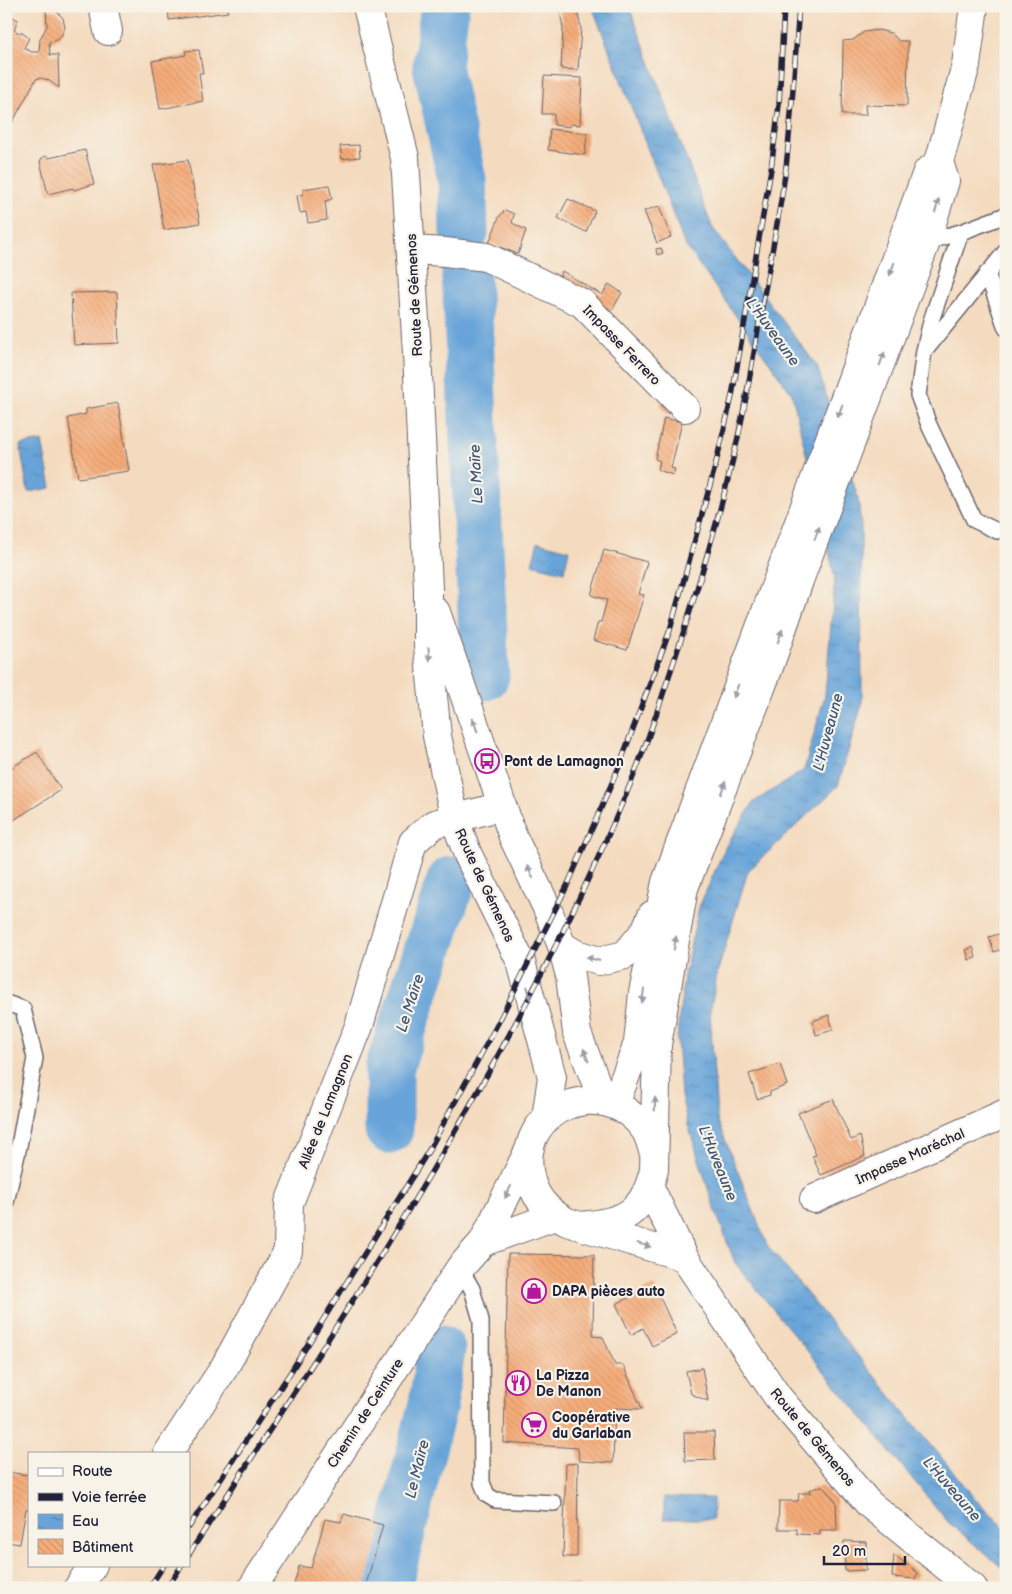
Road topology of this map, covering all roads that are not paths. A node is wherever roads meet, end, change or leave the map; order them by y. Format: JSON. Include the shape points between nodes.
{"nodes":[{"id":1,"x":367,"y":6,"type":"edge"},
{"id":2,"x":974,"y":6,"type":"edge"},
{"id":3,"x":1006,"y":215,"type":"edge"},
{"id":4,"x":961,"y":232,"type":"junction"},
{"id":5,"x":915,"y":239,"type":"junction"},
{"id":6,"x":411,"y":250,"type":"junction"},
{"id":7,"x":1006,"y":251,"type":"edge"},
{"id":8,"x":987,"y":273,"type":"junction"},
{"id":9,"x":1006,"y":328,"type":"edge"},
{"id":10,"x":924,"y":351,"type":"junction"},
{"id":11,"x":684,"y":408,"type":"dead end"},
{"id":12,"x":1006,"y":529,"type":"edge"},
{"id":13,"x":428,"y":588,"type":"junction"},
{"id":14,"x":502,"y":806,"type":"junction"},
{"id":15,"x":455,"y":820,"type":"junction"},
{"id":16,"x":689,"y":849,"type":"junction"},
{"id":17,"x":666,"y":882,"type":"junction"},
{"id":18,"x":562,"y":946,"type":"junction"},
{"id":19,"x":6,"y":1003,"type":"edge"},
{"id":20,"x":609,"y":1102,"type":"junction"},
{"id":21,"x":1006,"y":1113,"type":"edge"},
{"id":22,"x":546,"y":1118,"type":"junction"},
{"id":23,"x":530,"y":1148,"type":"junction"},
{"id":24,"x":654,"y":1152,"type":"junction"},
{"id":25,"x":650,"y":1188,"type":"junction"},
{"id":26,"x":814,"y":1199,"type":"dead end"},
{"id":27,"x":6,"y":1202,"type":"edge"},
{"id":28,"x":555,"y":1216,"type":"junction"},
{"id":29,"x":580,"y":1226,"type":"junction"},
{"id":30,"x":483,"y":1242,"type":"junction"},
{"id":31,"x":684,"y":1257,"type":"junction"},
{"id":32,"x":460,"y":1268,"type":"junction"},
{"id":33,"x":169,"y":1452,"type":"edge"},
{"id":34,"x":554,"y":1503,"type":"dead end"},
{"id":35,"x":92,"y":1566,"type":"edge"},
{"id":36,"x":962,"y":1583,"type":"edge"},
{"id":37,"x":78,"y":1588,"type":"edge"},
{"id":38,"x":252,"y":1588,"type":"edge"}],
"edges":[{"from":1,"to":6,"type":"street","name":"Route de Gémenos","via":[[405,158]]},
{"from":2,"to":5,"type":"street","via":[[966,65],[939,162],[927,172]]},
{"from":3,"to":4,"type":"lane"},
{"from":4,"to":5,"type":"lane"},
{"from":4,"to":10,"type":"lane"},
{"from":5,"to":16,"type":"street","one_way":true,"via":[[863,349],[789,547]]},
{"from":16,"to":5,"type":"street","one_way":true,"via":[[769,667],[865,405]]},
{"from":6,"to":11,"type":"street","name":"Impasse Ferrero","via":[[486,258],[582,303]]},
{"from":6,"to":13,"type":"street","name":"Route de Gémenos"},
{"from":7,"to":8,"type":"lane"},
{"from":8,"to":9,"type":"lane"},
{"from":8,"to":10,"type":"lane"},
{"from":10,"to":12,"type":"lane","via":[[918,395],[929,425],[974,520],[997,531]]},
{"from":14,"to":13,"type":"street","name":"Route de Gémenos","one_way":true},
{"from":13,"to":15,"type":"street","name":"Route de Gémenos","one_way":true,"via":[[428,646],[437,736]]},
{"from":14,"to":15,"type":"street","name":"Allée de Lamagnon"},
{"from":18,"to":14,"type":"street","name":"Route de Gémenos","one_way":true},
{"from":15,"to":22,"type":"street","name":"Route de Gémenos","one_way":true,"via":[[468,855],[521,962],[552,1077]]},
{"from":15,"to":33,"type":"street","name":"Allée de Lamagnon","via":[[434,824],[413,842],[359,1026],[289,1203],[288,1251],[224,1368]]},
{"from":16,"to":17,"type":"street"},
{"from":24,"to":16,"type":"street","one_way":true,"via":[[657,1045]]},
{"from":17,"to":18,"type":"street","one_way":true,"via":[[646,931],[625,955],[599,961]]},
{"from":17,"to":20,"type":"street","one_way":true,"via":[[643,993],[638,1043]]},
{"from":20,"to":18,"type":"street","name":"Route de Gémenos","one_way":true,"via":[[577,1033],[570,976]]},
{"from":19,"to":27,"type":"lane","via":[[23,1009],[35,1058]]},
{"from":20,"to":22,"type":"street","via":[[572,1102]]},
{"from":20,"to":24,"type":"street","via":[[632,1115],[646,1131]]},
{"from":21,"to":26,"type":"street","name":"Impasse Maréchal"},
{"from":22,"to":23,"type":"street"},
{"from":23,"to":28,"type":"street","via":[[528,1167],[532,1186],[541,1202]]},
{"from":23,"to":30,"type":"street","name":"Chemin de Ceinture","one_way":true},
{"from":24,"to":25,"type":"street"},
{"from":25,"to":29,"type":"street","via":[[640,1204],[624,1218],[606,1224]]},
{"from":25,"to":31,"type":"street","name":"Route de Gémenos"},
{"from":28,"to":29,"type":"street"},
{"from":28,"to":30,"type":"street","name":"Chemin de Ceinture"},
{"from":29,"to":31,"type":"street","one_way":true},
{"from":30,"to":32,"type":"street","name":"Chemin de Ceinture"},
{"from":31,"to":36,"type":"street","name":"Route de Gémenos","via":[[777,1396],[869,1504]]},
{"from":32,"to":34,"type":"lane","via":[[472,1289],[480,1320],[482,1482],[487,1495],[495,1500]]},
{"from":32,"to":38,"type":"street","name":"Chemin de Ceinture"},
{"from":35,"to":37,"type":"street"}]}
